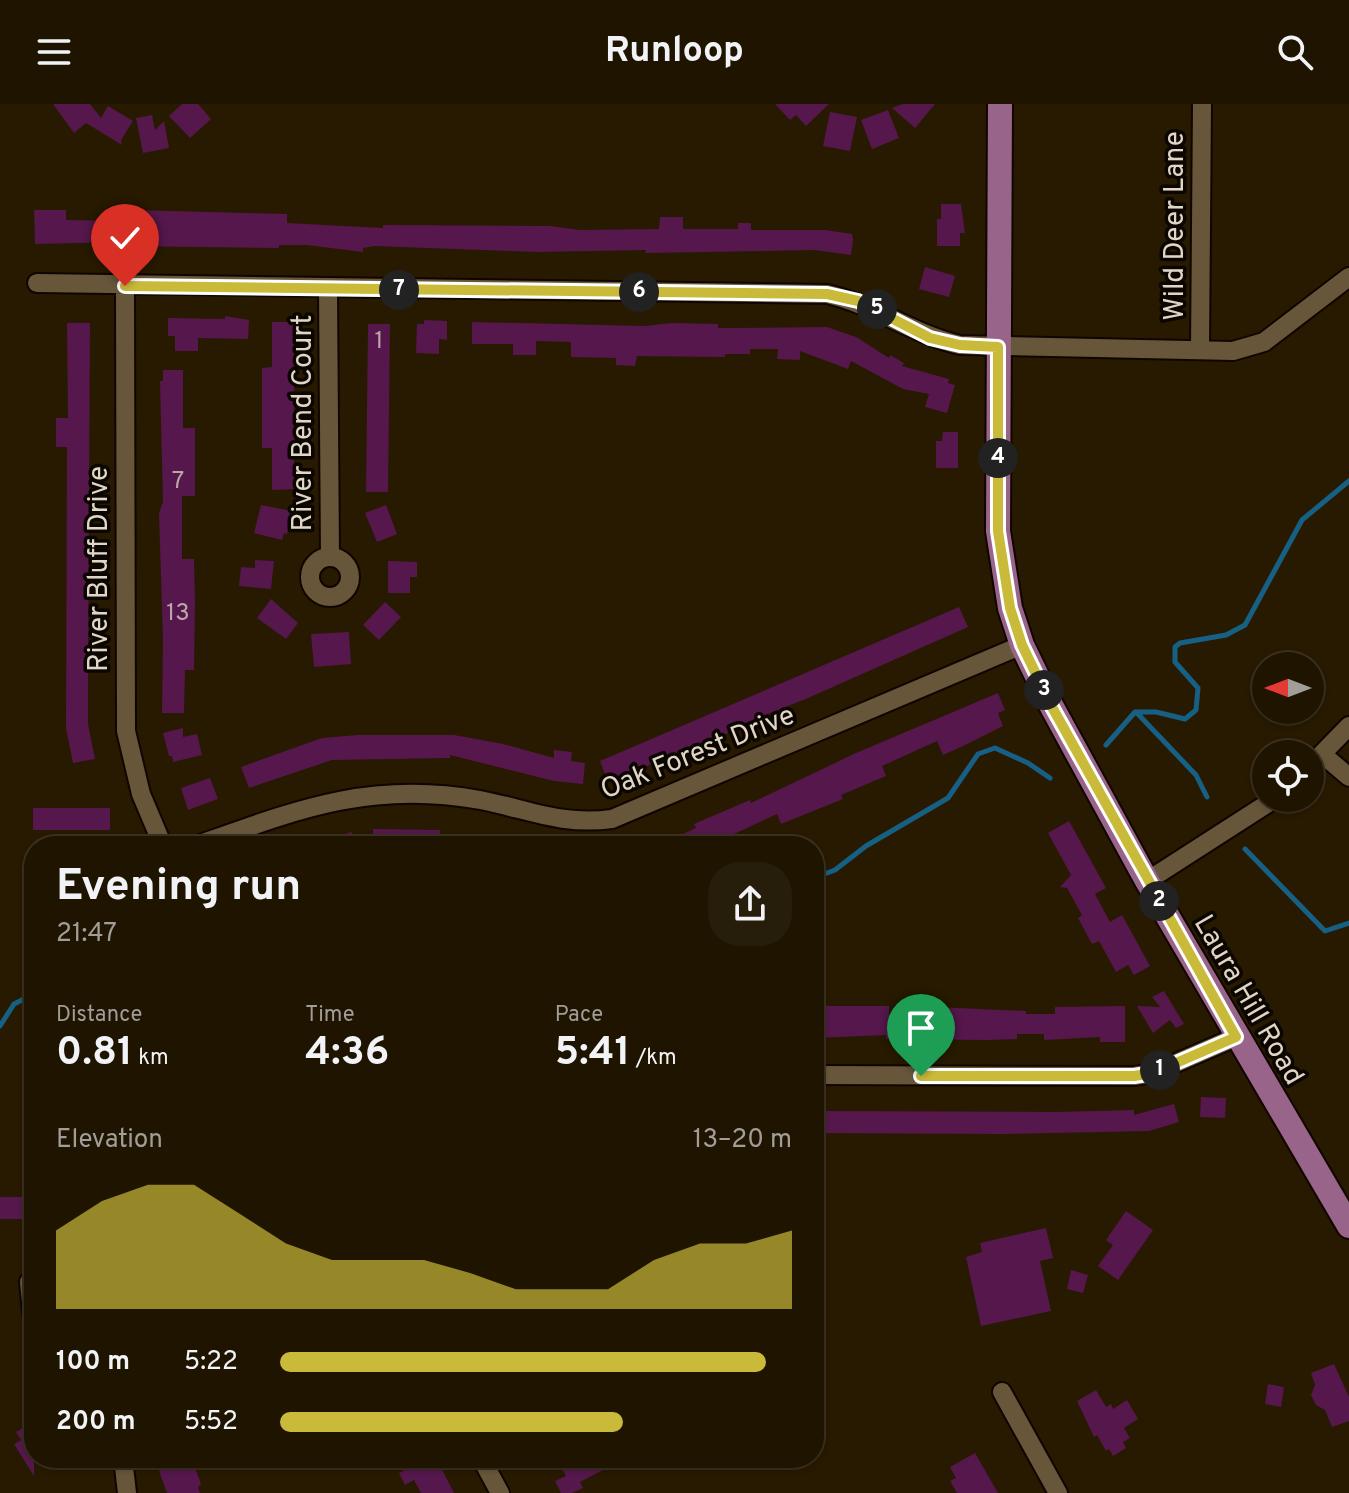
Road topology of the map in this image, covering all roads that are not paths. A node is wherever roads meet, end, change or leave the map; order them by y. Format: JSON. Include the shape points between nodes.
{"nodes":[{"id":1,"x":1000,"y":104,"type":"edge"},
{"id":2,"x":1202,"y":104,"type":"edge"},
{"id":3,"x":1349,"y":277,"type":"edge"},
{"id":4,"x":37,"y":283,"type":"dead end"},
{"id":5,"x":125,"y":286,"type":"junction"},
{"id":6,"x":328,"y":289,"type":"junction"},
{"id":7,"x":998,"y":347,"type":"junction"},
{"id":8,"x":1200,"y":349,"type":"junction"},
{"id":9,"x":330,"y":557,"type":"dead end"},
{"id":10,"x":1022,"y":645,"type":"junction"},
{"id":11,"x":1349,"y":726,"type":"edge"},
{"id":12,"x":1324,"y":752,"type":"edge"},
{"id":13,"x":1324,"y":764,"type":"edge"},
{"id":14,"x":1349,"y":777,"type":"edge"},
{"id":15,"x":1254,"y":812,"type":"edge"},
{"id":16,"x":159,"y":836,"type":"edge"},
{"id":17,"x":223,"y":836,"type":"edge"},
{"id":18,"x":1147,"y":881,"type":"junction"},
{"id":19,"x":1236,"y":1037,"type":"junction"},
{"id":20,"x":824,"y":1075,"type":"edge"},
{"id":21,"x":1349,"y":1226,"type":"edge"},
{"id":22,"x":1002,"y":1392,"type":"dead end"},
{"id":23,"x":124,"y":1468,"type":"edge"},
{"id":24,"x":486,"y":1468,"type":"edge"},
{"id":25,"x":127,"y":1493,"type":"edge"},
{"id":26,"x":500,"y":1493,"type":"edge"},
{"id":27,"x":1058,"y":1493,"type":"edge"}],
"edges":[{"from":1,"to":7,"type":"main road","name":"Laura Hill Road"},
{"from":2,"to":8,"type":"street","name":"Wild Deer Lane"},
{"from":3,"to":8,"type":"street","via":[[1264,342],[1233,351]]},
{"from":4,"to":5,"type":"street"},
{"from":5,"to":6,"type":"street"},
{"from":5,"to":16,"type":"street","name":"River Bluff Drive","via":[[126,731],[141,794]]},
{"from":6,"to":7,"type":"street","via":[[827,294],[858,301],[930,338]]},
{"from":6,"to":9,"type":"street","name":"River Bend Court"},
{"from":7,"to":8,"type":"street"},
{"from":7,"to":10,"type":"main road","name":"Laura Hill Road","via":[[998,531],[1010,608]]},
{"from":10,"to":17,"type":"street","name":"Oak Forest Drive","via":[[612,819],[573,823],[480,800],[420,794],[355,796],[308,805]]},
{"from":10,"to":18,"type":"main road","name":"Laura Hill Road"},
{"from":11,"to":12,"type":"street"},
{"from":13,"to":14,"type":"street"},
{"from":15,"to":18,"type":"street"},
{"from":18,"to":19,"type":"main road","name":"Laura Hill Road"},
{"from":19,"to":20,"type":"street","via":[[1134,1076]]},
{"from":19,"to":21,"type":"main road","name":"Laura Hill Road"},
{"from":22,"to":27,"type":"street"},
{"from":23,"to":25,"type":"street"},
{"from":24,"to":26,"type":"street"}]}
